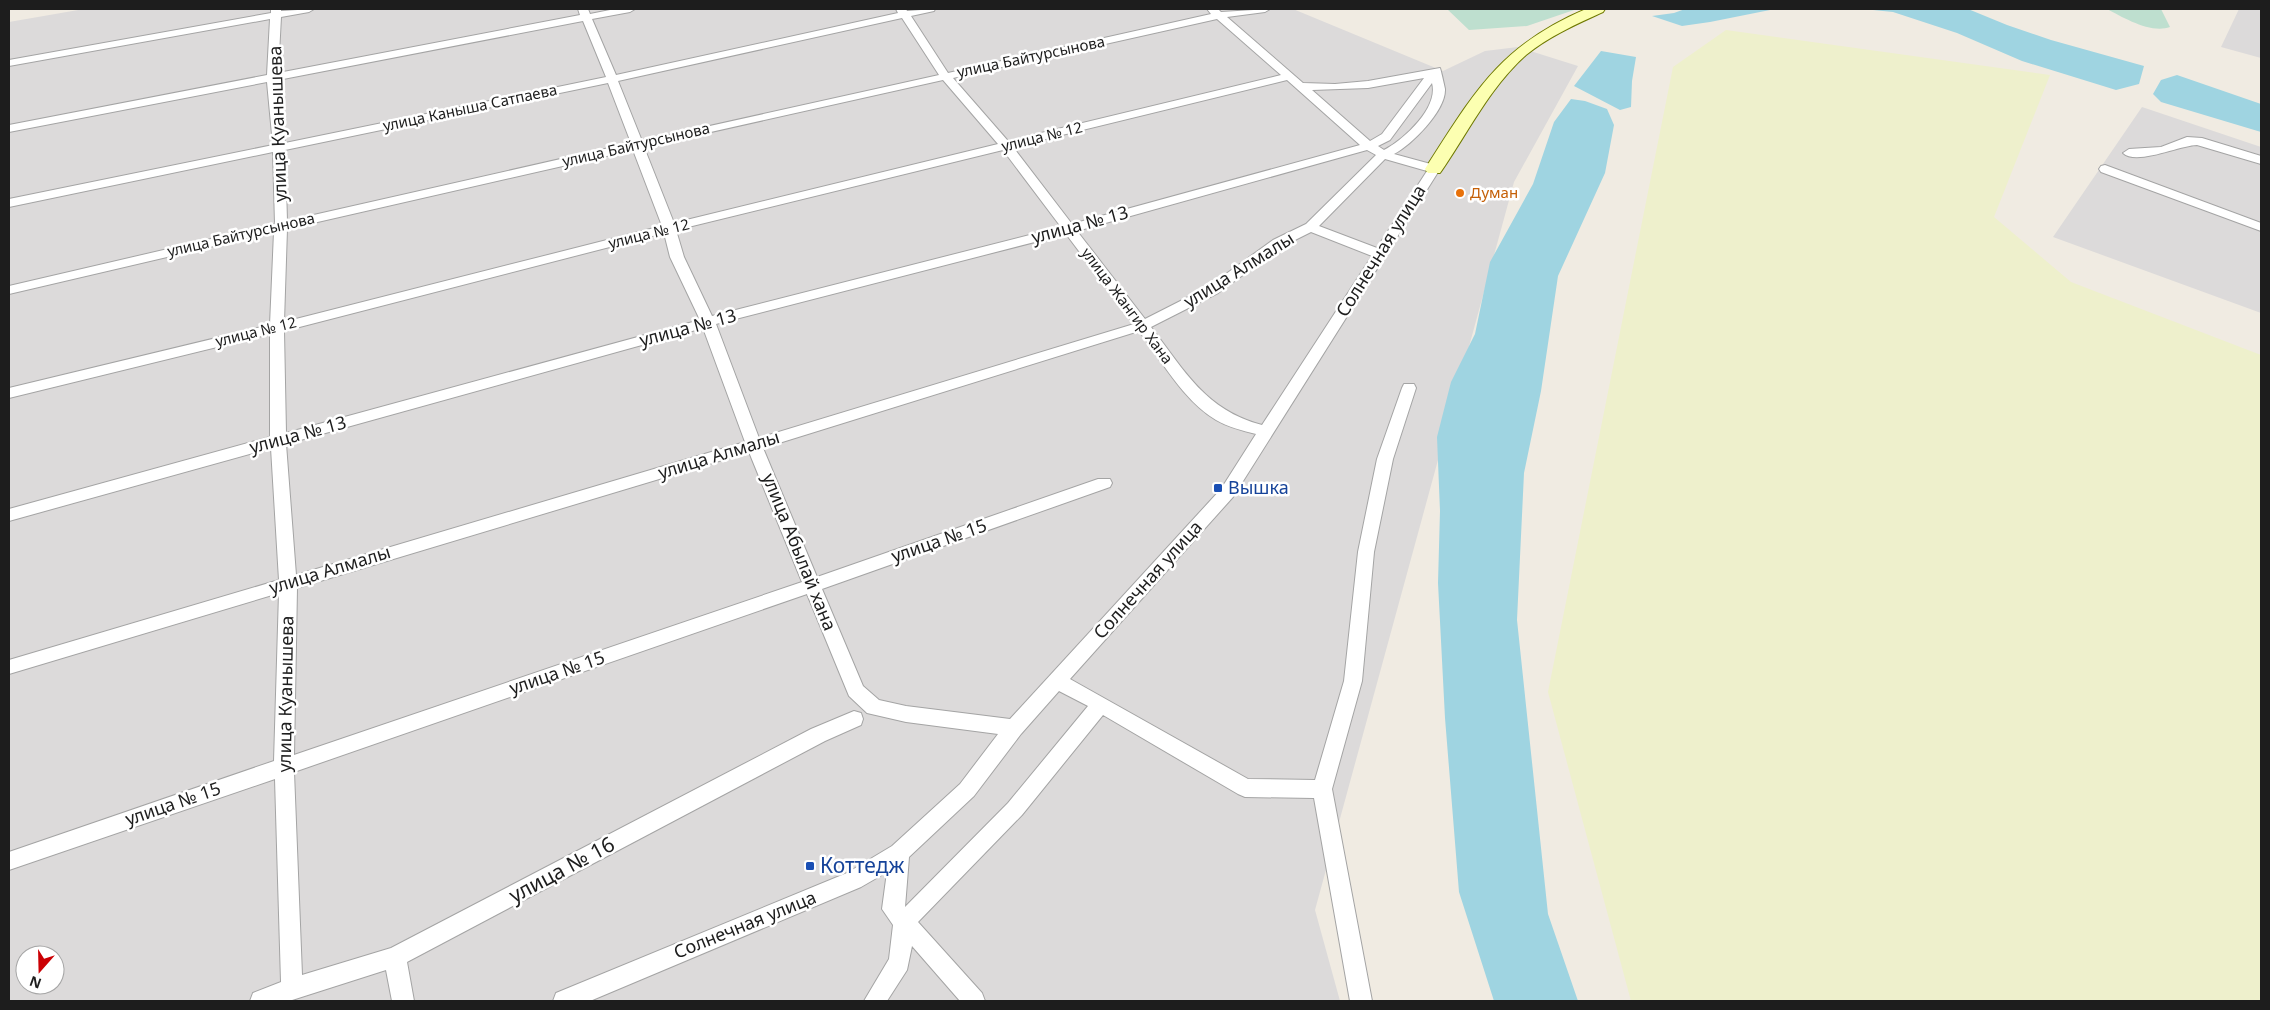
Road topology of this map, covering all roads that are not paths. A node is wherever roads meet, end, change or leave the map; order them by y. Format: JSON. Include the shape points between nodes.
{"nodes":[{"id":1,"x":309,"y":9,"type":"edge"},
{"id":2,"x":630,"y":9,"type":"edge"},
{"id":3,"x":930,"y":9,"type":"edge"},
{"id":4,"x":1265,"y":9,"type":"edge"},
{"id":5,"x":1598,"y":9,"type":"edge"},
{"id":6,"x":903,"y":11,"type":"edge"},
{"id":7,"x":276,"y":12,"type":"edge"},
{"id":8,"x":1216,"y":12,"type":"edge"},
{"id":9,"x":585,"y":13,"type":"edge"},
{"id":10,"x":9,"y":63,"type":"edge"},
{"id":11,"x":1436,"y":71,"type":"junction"},
{"id":12,"x":945,"y":76,"type":"junction"},
{"id":13,"x":1289,"y":76,"type":"junction"},
{"id":14,"x":272,"y":77,"type":"junction"},
{"id":15,"x":612,"y":79,"type":"junction"},
{"id":16,"x":1301,"y":86,"type":"junction"},
{"id":17,"x":9,"y":128,"type":"edge"},
{"id":18,"x":636,"y":145,"type":"junction"},
{"id":19,"x":1006,"y":146,"type":"junction"},
{"id":20,"x":1370,"y":146,"type":"junction"},
{"id":21,"x":279,"y":147,"type":"junction"},
{"id":22,"x":2128,"y":153,"type":"dead end"},
{"id":23,"x":1383,"y":155,"type":"junction"},
{"id":24,"x":2261,"y":160,"type":"edge"},
{"id":25,"x":1434,"y":169,"type":"junction"},
{"id":26,"x":2105,"y":169,"type":"dead end"},
{"id":27,"x":9,"y":203,"type":"edge"},
{"id":28,"x":281,"y":225,"type":"junction"},
{"id":29,"x":1311,"y":227,"type":"junction"},
{"id":30,"x":2261,"y":227,"type":"edge"},
{"id":31,"x":669,"y":228,"type":"junction"},
{"id":32,"x":1069,"y":229,"type":"junction"},
{"id":33,"x":1380,"y":254,"type":"junction"},
{"id":34,"x":9,"y":290,"type":"edge"},
{"id":35,"x":708,"y":322,"type":"junction"},
{"id":36,"x":1142,"y":326,"type":"junction"},
{"id":37,"x":277,"y":327,"type":"junction"},
{"id":38,"x":1409,"y":388,"type":"dead end"},
{"id":39,"x":9,"y":393,"type":"edge"},
{"id":40,"x":1267,"y":432,"type":"junction"},
{"id":41,"x":278,"y":441,"type":"junction"},
{"id":42,"x":754,"y":445,"type":"junction"},
{"id":43,"x":1104,"y":483,"type":"dead end"},
{"id":44,"x":9,"y":515,"type":"edge"},
{"id":45,"x":288,"y":583,"type":"junction"},
{"id":46,"x":812,"y":586,"type":"junction"},
{"id":47,"x":9,"y":667,"type":"edge"},
{"id":48,"x":1057,"y":681,"type":"junction"},
{"id":49,"x":1101,"y":704,"type":"junction"},
{"id":50,"x":854,"y":719,"type":"dead end"},
{"id":51,"x":1014,"y":728,"type":"junction"},
{"id":52,"x":284,"y":766,"type":"junction"},
{"id":53,"x":1322,"y":788,"type":"junction"},
{"id":54,"x":898,"y":854,"type":"junction"},
{"id":55,"x":9,"y":861,"type":"edge"},
{"id":56,"x":904,"y":922,"type":"junction"},
{"id":57,"x":395,"y":957,"type":"junction"},
{"id":58,"x":292,"y":989,"type":"junction"},
{"id":59,"x":262,"y":1001,"type":"edge"},
{"id":60,"x":403,"y":1001,"type":"edge"},
{"id":61,"x":564,"y":1001,"type":"edge"},
{"id":62,"x":875,"y":1001,"type":"edge"},
{"id":63,"x":974,"y":1001,"type":"edge"},
{"id":64,"x":1361,"y":1001,"type":"edge"}],
"edges":[{"from":1,"to":7,"type":"street"},
{"from":2,"to":9,"type":"street"},
{"from":3,"to":6,"type":"street","name":"улица Каныша Сатпаева"},
{"from":4,"to":8,"type":"street","name":"улица Байтурсынова"},
{"from":5,"to":25,"type":"street","name":"Солнечная улица","via":[[1521,52],[1481,95]]},
{"from":6,"to":12,"type":"street","name":"улица Жангир Хана"},
{"from":6,"to":15,"type":"street","name":"улица Каныша Сатпаева"},
{"from":7,"to":10,"type":"street"},
{"from":7,"to":14,"type":"street","name":"улица Куанышева"},
{"from":8,"to":12,"type":"street","name":"улица Байтурсынова"},
{"from":8,"to":13,"type":"street"},
{"from":9,"to":14,"type":"street"},
{"from":9,"to":15,"type":"street","name":"улица Абылай хана"},
{"from":11,"to":16,"type":"street","via":[[1345,88]]},
{"from":11,"to":20,"type":"street","via":[[1386,137]]},
{"from":11,"to":23,"type":"street","name":"улица Алмалы","via":[[1439,89],[1434,106],[1409,140]]},
{"from":12,"to":18,"type":"street","name":"улица Байтурсынова"},
{"from":12,"to":19,"type":"street","name":"улица Жангир Хана"},
{"from":13,"to":16,"type":"street"},
{"from":13,"to":19,"type":"street","name":"улица № 12"},
{"from":14,"to":17,"type":"street"},
{"from":14,"to":21,"type":"street","name":"улица Куанышева"},
{"from":15,"to":18,"type":"street","name":"улица Абылай хана"},
{"from":15,"to":21,"type":"street","name":"улица Каныша Сатпаева"},
{"from":16,"to":20,"type":"street"},
{"from":18,"to":28,"type":"street","name":"улица Байтурсынова"},
{"from":18,"to":31,"type":"street","name":"улица Абылай хана"},
{"from":19,"to":31,"type":"street","name":"улица № 12"},
{"from":19,"to":32,"type":"street","name":"улица Жангир Хана"},
{"from":20,"to":23,"type":"street"},
{"from":20,"to":32,"type":"street","name":"улица № 13"},
{"from":21,"to":27,"type":"street","name":"улица Каныша Сатпаева"},
{"from":21,"to":28,"type":"street","name":"улица Куанышева"},
{"from":22,"to":24,"type":"street","via":[[2163,150],[2187,141],[2198,141]]},
{"from":23,"to":25,"type":"street"},
{"from":23,"to":29,"type":"street","name":"улица Алмалы"},
{"from":25,"to":33,"type":"street","name":"Солнечная улица"},
{"from":26,"to":30,"type":"street"},
{"from":28,"to":34,"type":"street","name":"улица Байтурсынова"},
{"from":28,"to":37,"type":"street","name":"улица Куанышева"},
{"from":29,"to":33,"type":"street"},
{"from":29,"to":36,"type":"street","name":"улица Алмалы","via":[[1278,243],[1213,290]]},
{"from":31,"to":35,"type":"street","name":"улица Абылай хана","via":[[677,256]]},
{"from":31,"to":37,"type":"street","name":"улица № 12"},
{"from":32,"to":35,"type":"street","name":"улица № 13"},
{"from":32,"to":36,"type":"street","name":"улица Жангир Хана"},
{"from":33,"to":40,"type":"street","name":"Солнечная улица"},
{"from":35,"to":41,"type":"street","name":"улица № 13"},
{"from":35,"to":42,"type":"street","name":"улица Абылай хана"},
{"from":36,"to":40,"type":"street","name":"улица Жангир Хана","via":[[1212,412],[1229,422]]},
{"from":36,"to":42,"type":"street","name":"улица Алмалы"},
{"from":37,"to":39,"type":"street","name":"улица № 12"},
{"from":37,"to":41,"type":"street","name":"улица Куанышева"},
{"from":38,"to":53,"type":"street","via":[[1384,458],[1366,552],[1353,681]]},
{"from":40,"to":48,"type":"street","name":"Солнечная улица","via":[[1227,494]]},
{"from":41,"to":44,"type":"street","name":"улица № 13"},
{"from":41,"to":45,"type":"street","name":"улица Куанышева"},
{"from":42,"to":45,"type":"street","name":"улица Алмалы"},
{"from":42,"to":46,"type":"street","name":"улица Абылай хана"},
{"from":43,"to":46,"type":"street","name":"улица № 15"},
{"from":45,"to":47,"type":"street","name":"улица Алмалы"},
{"from":45,"to":52,"type":"street","name":"улица Куанышева"},
{"from":46,"to":51,"type":"street","name":"улица Абылай хана","via":[[856,691],[874,706],[906,714]]},
{"from":46,"to":52,"type":"street","name":"улица № 15"},
{"from":48,"to":49,"type":"street"},
{"from":48,"to":51,"type":"street","name":"Солнечная улица"},
{"from":49,"to":53,"type":"street","via":[[1245,788]]},
{"from":49,"to":56,"type":"street","via":[[1015,809]]},
{"from":50,"to":57,"type":"street","name":"улица № 16"},
{"from":51,"to":54,"type":"street","name":"Солнечная улица","via":[[967,790]]},
{"from":52,"to":55,"type":"street","name":"улица № 15"},
{"from":52,"to":58,"type":"street","name":"улица Куанышева"},
{"from":53,"to":64,"type":"street"},
{"from":54,"to":56,"type":"street","via":[[893,909]]},
{"from":54,"to":61,"type":"street","name":"Солнечная улица","via":[[854,880]]},
{"from":56,"to":62,"type":"street","via":[[899,962]]},
{"from":56,"to":63,"type":"street"},
{"from":57,"to":58,"type":"street","name":"улица № 16"},
{"from":57,"to":60,"type":"street"},
{"from":58,"to":59,"type":"street","name":"улица № 16"}]}
